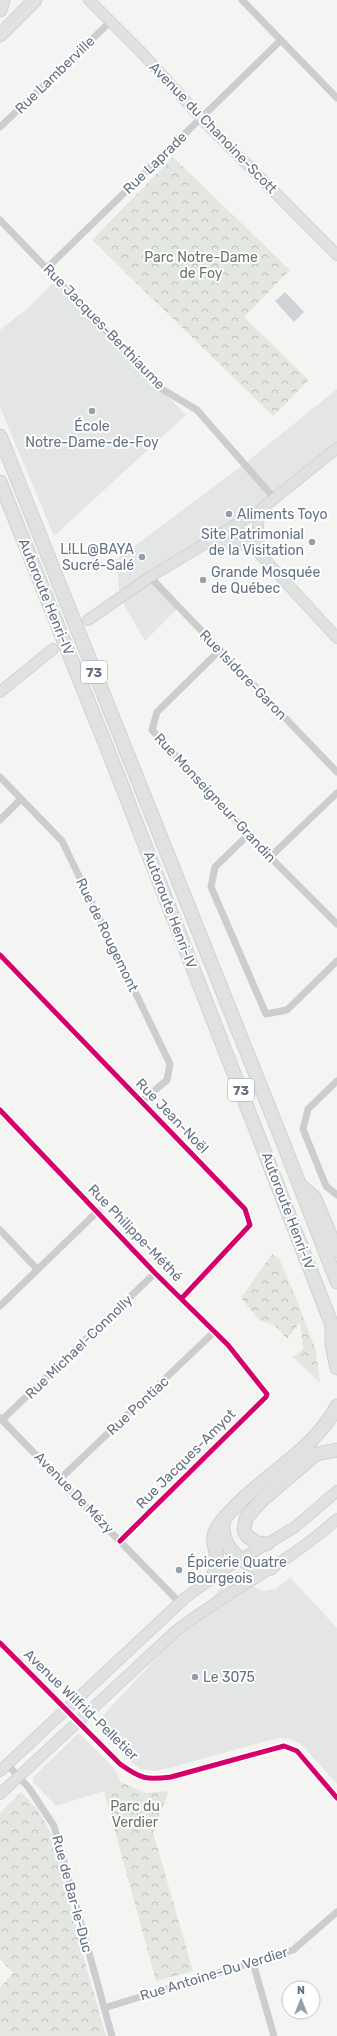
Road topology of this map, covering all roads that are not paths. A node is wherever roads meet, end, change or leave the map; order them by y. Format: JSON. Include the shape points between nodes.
{"nodes":[{"id":1,"x":3,"y":0,"type":"edge"},
{"id":2,"x":30,"y":0,"type":"edge"},
{"id":3,"x":35,"y":0,"type":"edge"},
{"id":4,"x":89,"y":0,"type":"edge"},
{"id":5,"x":242,"y":0,"type":"edge"},
{"id":6,"x":0,"y":10,"type":"edge"},
{"id":7,"x":110,"y":22,"type":"junction"},
{"id":8,"x":0,"y":26,"type":"edge"},
{"id":9,"x":0,"y":35,"type":"edge"},
{"id":10,"x":280,"y":41,"type":"junction"},
{"id":11,"x":337,"y":98,"type":"edge"},
{"id":12,"x":202,"y":119,"type":"junction"},
{"id":13,"x":0,"y":127,"type":"edge"},
{"id":14,"x":0,"y":220,"type":"edge"},
{"id":15,"x":337,"y":255,"type":"edge"},
{"id":16,"x":47,"y":268,"type":"junction"},
{"id":17,"x":0,"y":436,"type":"edge"},
{"id":18,"x":337,"y":448,"type":"edge"},
{"id":19,"x":0,"y":482,"type":"edge"},
{"id":20,"x":275,"y":499,"type":"junction"},
{"id":21,"x":260,"y":510,"type":"junction"},
{"id":22,"x":235,"y":527,"type":"junction"},
{"id":23,"x":202,"y":547,"type":"junction"},
{"id":24,"x":262,"y":556,"type":"junction"},
{"id":25,"x":150,"y":577,"type":"junction"},
{"id":26,"x":88,"y":620,"type":"dead end"},
{"id":27,"x":337,"y":638,"type":"edge"},
{"id":28,"x":53,"y":649,"type":"dead end"},
{"id":29,"x":220,"y":650,"type":"junction"},
{"id":30,"x":0,"y":692,"type":"edge"},
{"id":31,"x":337,"y":772,"type":"edge"},
{"id":32,"x":0,"y":777,"type":"edge"},
{"id":33,"x":337,"y":793,"type":"edge"},
{"id":34,"x":21,"y":799,"type":"junction"},
{"id":35,"x":0,"y":820,"type":"edge"},
{"id":36,"x":249,"y":834,"type":"junction"},
{"id":37,"x":270,"y":857,"type":"junction"},
{"id":38,"x":337,"y":924,"type":"edge"},
{"id":39,"x":0,"y":955,"type":"edge"},
{"id":40,"x":337,"y":961,"type":"edge"},
{"id":41,"x":337,"y":1081,"type":"edge"},
{"id":42,"x":142,"y":1101,"type":"junction"},
{"id":43,"x":0,"y":1110,"type":"edge"},
{"id":44,"x":299,"y":1184,"type":"junction"},
{"id":45,"x":337,"y":1195,"type":"edge"},
{"id":46,"x":98,"y":1211,"type":"junction"},
{"id":47,"x":0,"y":1230,"type":"edge"},
{"id":48,"x":337,"y":1251,"type":"edge"},
{"id":49,"x":37,"y":1269,"type":"junction"},
{"id":50,"x":155,"y":1273,"type":"junction"},
{"id":51,"x":337,"y":1282,"type":"edge"},
{"id":52,"x":182,"y":1298,"type":"junction"},
{"id":53,"x":0,"y":1306,"type":"edge"},
{"id":54,"x":214,"y":1332,"type":"junction"},
{"id":55,"x":335,"y":1332,"type":"edge"},
{"id":56,"x":337,"y":1368,"type":"edge"},
{"id":57,"x":267,"y":1394,"type":"joint"},
{"id":58,"x":337,"y":1406,"type":"edge"},
{"id":59,"x":1,"y":1419,"type":"edge"},
{"id":60,"x":337,"y":1450,"type":"edge"},
{"id":61,"x":60,"y":1479,"type":"junction"},
{"id":62,"x":337,"y":1491,"type":"edge"},
{"id":63,"x":224,"y":1519,"type":"junction"},
{"id":64,"x":337,"y":1519,"type":"edge"},
{"id":65,"x":120,"y":1541,"type":"junction"},
{"id":66,"x":267,"y":1544,"type":"junction"},
{"id":67,"x":240,"y":1560,"type":"junction"},
{"id":68,"x":271,"y":1568,"type":"junction"},
{"id":69,"x":212,"y":1578,"type":"junction"},
{"id":70,"x":180,"y":1603,"type":"junction"},
{"id":71,"x":0,"y":1643,"type":"edge"},
{"id":72,"x":66,"y":1710,"type":"junction"},
{"id":73,"x":77,"y":1721,"type":"junction"},
{"id":74,"x":3,"y":1768,"type":"edge"},
{"id":75,"x":18,"y":1777,"type":"junction"},
{"id":76,"x":0,"y":1794,"type":"edge"},
{"id":77,"x":337,"y":1798,"type":"edge"},
{"id":78,"x":337,"y":1912,"type":"edge"},
{"id":79,"x":253,"y":1963,"type":"junction"},
{"id":80,"x":104,"y":2008,"type":"junction"},
{"id":81,"x":112,"y":2036,"type":"edge"},
{"id":82,"x":274,"y":2036,"type":"edge"}],
"edges":[{"from":1,"to":6,"type":"highway"},
{"from":2,"to":8,"type":"highway"},
{"from":3,"to":9,"type":"highway"},
{"from":4,"to":7,"type":"main road","name":"Avenue du Chanoine-Scott"},
{"from":5,"to":10,"type":"street"},
{"from":7,"to":12,"type":"main road","name":"Avenue du Chanoine-Scott"},
{"from":7,"to":13,"type":"street","name":"Rue Lamberville"},
{"from":10,"to":11,"type":"street"},
{"from":10,"to":12,"type":"street","name":"Rue Laprade"},
{"from":12,"to":15,"type":"main road","name":"Avenue du Chanoine-Scott"},
{"from":12,"to":16,"type":"street","name":"Rue Laprade"},
{"from":14,"to":16,"type":"street","name":"Rue Jacques-Berthiaume"},
{"from":16,"to":20,"type":"street","name":"Rue Jacques-Berthiaume","via":[[162,389],[198,410]]},
{"from":17,"to":44,"type":"highway","name":"Autoroute Henri-IV","number":"73"},
{"from":18,"to":20,"type":"main road"},
{"from":19,"to":55,"type":"highway","name":"Autoroute Henri-IV","number":"73","via":[[111,758]]},
{"from":20,"to":21,"type":"main road"},
{"from":21,"to":22,"type":"main road"},
{"from":21,"to":24,"type":"main road","via":[[258,547]]},
{"from":22,"to":23,"type":"main road"},
{"from":22,"to":24,"type":"main road"},
{"from":23,"to":24,"type":"main road","via":[[222,543],[249,546]]},
{"from":23,"to":25,"type":"main road"},
{"from":24,"to":27,"type":"main road"},
{"from":25,"to":26,"type":"main road"},
{"from":25,"to":29,"type":"street","name":"Rue Isidore-Garon"},
{"from":28,"to":30,"type":"main road"},
{"from":29,"to":31,"type":"street","name":"Rue Isidore-Garon"},
{"from":29,"to":36,"type":"street","name":"Rue Monseigneur-Grandin","via":[[158,712],[152,730]]},
{"from":32,"to":34,"type":"street","name":"Rue de Rougemont"},
{"from":33,"to":37,"type":"street"},
{"from":34,"to":35,"type":"street"},
{"from":34,"to":42,"type":"street","name":"Rue de Rougemont","via":[[62,841],[170,1064],[167,1080]]},
{"from":36,"to":37,"type":"street","name":"Rue Monseigneur-Grandin"},
{"from":36,"to":40,"type":"street","via":[[215,867],[210,887],[266,1014],[287,1010]]},
{"from":37,"to":38,"type":"street","name":"Rue Monseigneur-Grandin"},
{"from":39,"to":42,"type":"street","name":"Rue Jean-Noël"},
{"from":41,"to":45,"type":"street","via":[[308,1109],[303,1129],[326,1186]]},
{"from":42,"to":52,"type":"street","name":"Rue Jean-Noël","via":[[245,1209],[250,1225]]},
{"from":43,"to":46,"type":"street","name":"Rue Philippe-Méthé"},
{"from":44,"to":48,"type":"highway","via":[[314,1197]]},
{"from":44,"to":51,"type":"highway","name":"Autoroute Henri-IV","number":"73"},
{"from":46,"to":49,"type":"street"},
{"from":46,"to":50,"type":"street","name":"Rue Philippe-Méthé"},
{"from":47,"to":49,"type":"street"},
{"from":49,"to":53,"type":"street"},
{"from":50,"to":52,"type":"street","name":"Rue Philippe-Méthé"},
{"from":50,"to":59,"type":"street","name":"Rue Michael-Connolly"},
{"from":52,"to":54,"type":"street","name":"Rue Philippe-Méthé"},
{"from":54,"to":57,"type":"street","name":"Rue Philippe-Méthé","via":[[228,1345]]},
{"from":54,"to":61,"type":"street","name":"Rue Pontiac"},
{"from":55,"to":56,"type":"highway","via":[[332,1345]]},
{"from":57,"to":65,"type":"street","name":"Rue Jacques-Amyot"},
{"from":58,"to":63,"type":"highway","via":[[326,1426]]},
{"from":59,"to":61,"type":"street","name":"Avenue De Mézy"},
{"from":60,"to":66,"type":"highway","via":[[320,1452],[305,1462],[250,1511],[244,1524],[247,1536]]},
{"from":61,"to":65,"type":"street","name":"Avenue De Mézy"},
{"from":62,"to":66,"type":"main road","via":[[306,1519]]},
{"from":63,"to":67,"type":"highway","via":[[222,1527],[225,1540]]},
{"from":63,"to":69,"type":"highway","via":[[212,1540],[217,1562]]},
{"from":64,"to":68,"type":"main road","via":[[307,1545]]},
{"from":65,"to":70,"type":"street","name":"Avenue De Mézy"},
{"from":66,"to":67,"type":"main road"},
{"from":67,"to":68,"type":"highway","via":[[254,1567]]},
{"from":67,"to":69,"type":"main road"},
{"from":68,"to":73,"type":"main road","via":[[208,1607],[177,1630]]},
{"from":69,"to":70,"type":"main road"},
{"from":70,"to":72,"type":"main road"},
{"from":71,"to":72,"type":"street","name":"Avenue Wilfrid-Pelletier"},
{"from":72,"to":73,"type":"street","name":"Avenue Wilfrid-Pelletier"},
{"from":72,"to":74,"type":"main road"},
{"from":73,"to":75,"type":"main road"},
{"from":73,"to":77,"type":"street","name":"Avenue Wilfrid-Pelletier","via":[[120,1764],[139,1777],[171,1777],[284,1746],[296,1751]]},
{"from":74,"to":75,"type":"street","name":"Rue de Bar-le-Duc"},
{"from":75,"to":76,"type":"main road"},
{"from":75,"to":80,"type":"street","name":"Rue de Bar-le-Duc","via":[[29,1788],[54,1826]]},
{"from":78,"to":79,"type":"street","name":"Rue Antoine-Du Verdier","via":[[293,1950]]},
{"from":79,"to":80,"type":"street","name":"Rue Antoine-Du Verdier"},
{"from":79,"to":82,"type":"street"},
{"from":80,"to":81,"type":"street","name":"Rue de Bar-le-Duc"}]}
